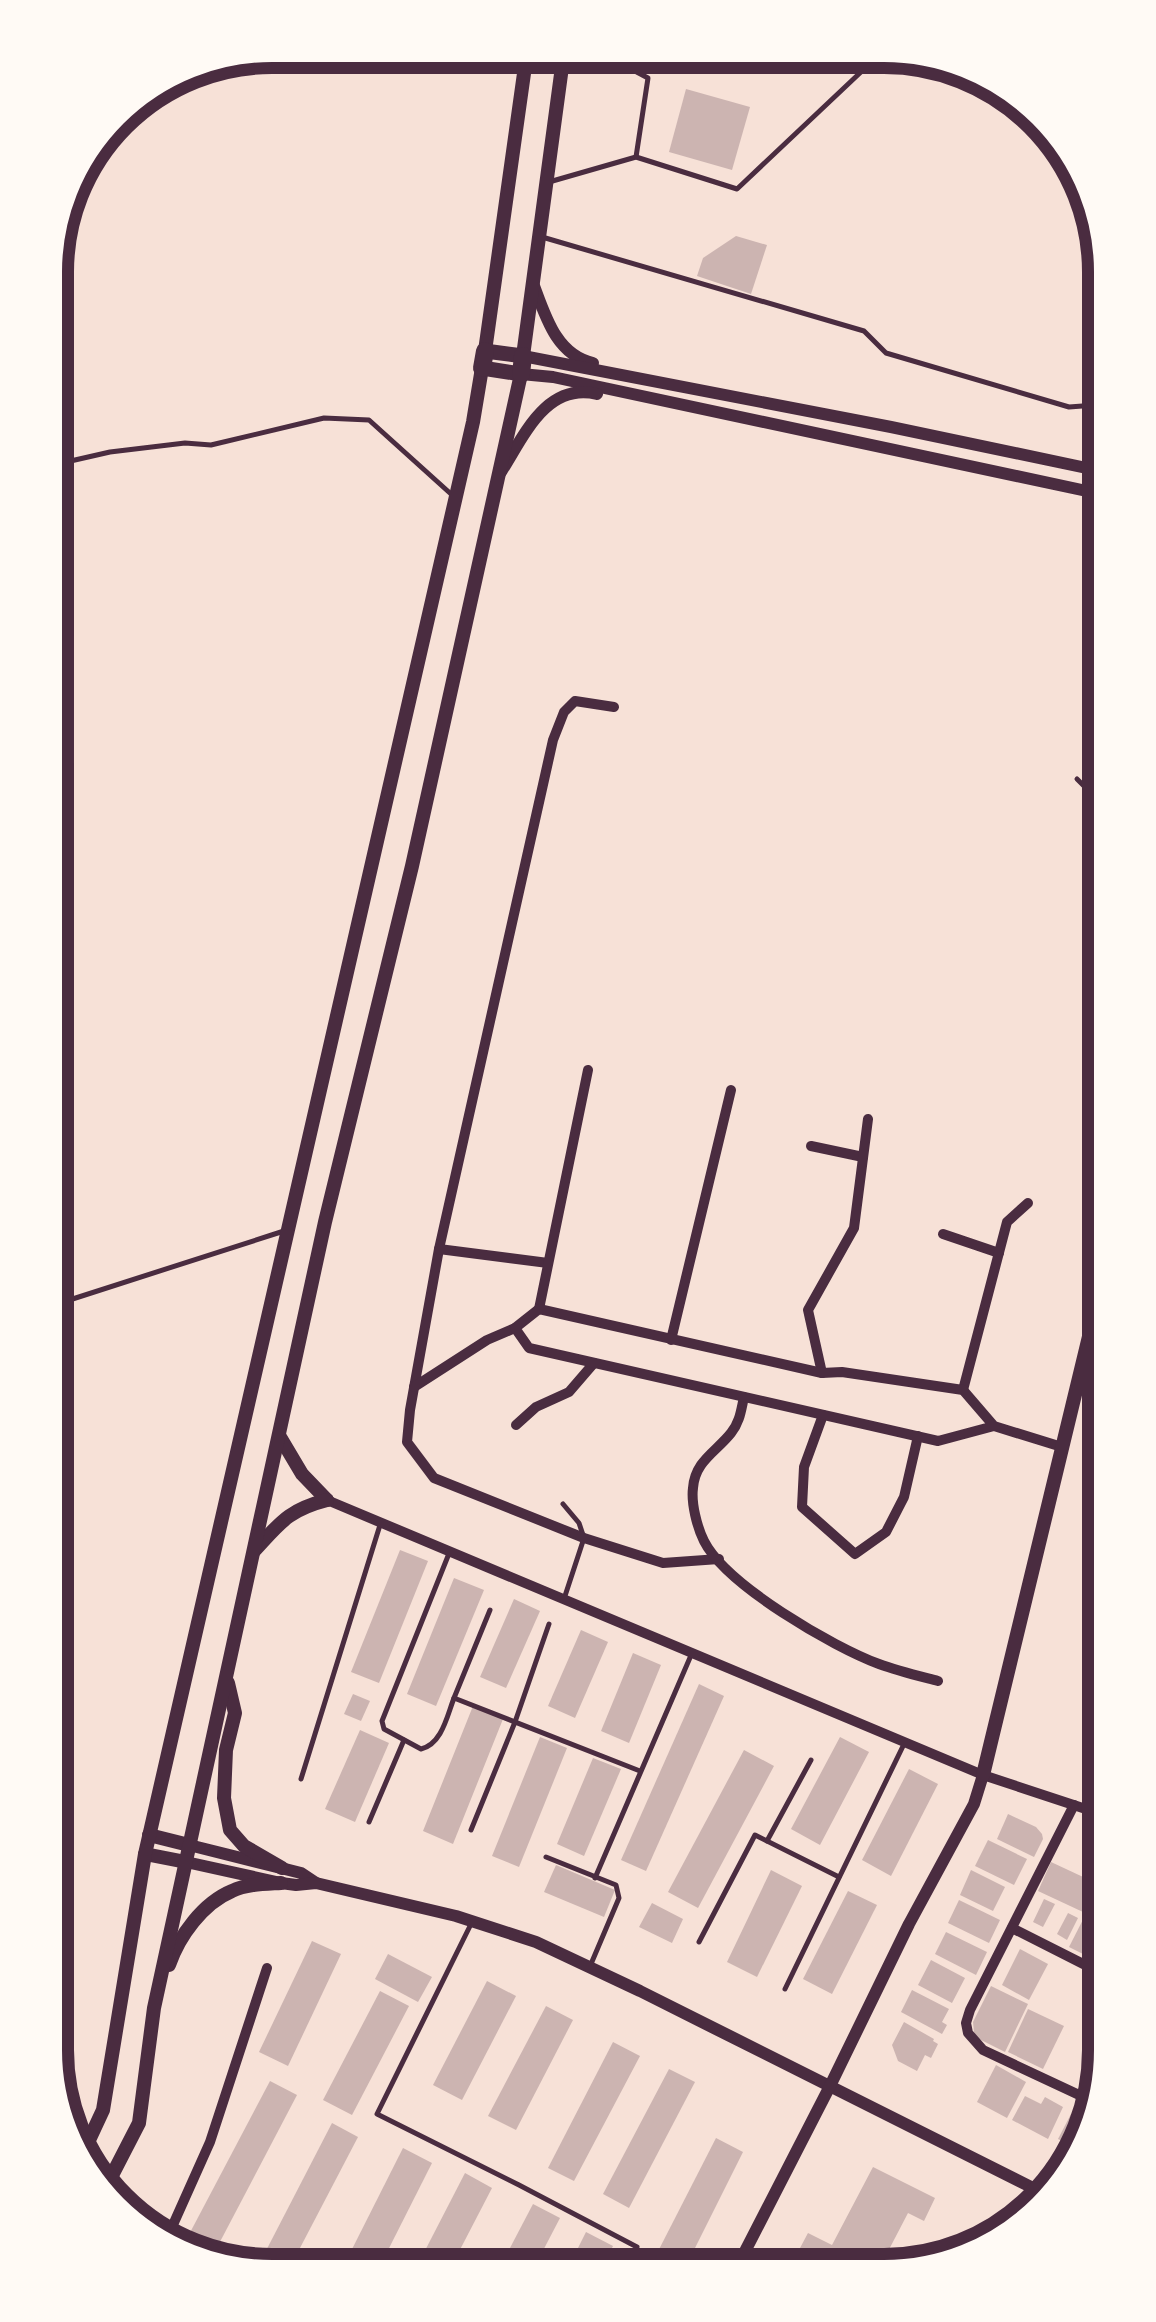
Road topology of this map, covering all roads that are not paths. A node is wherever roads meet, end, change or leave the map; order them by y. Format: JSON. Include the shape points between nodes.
{"nodes":[{"id":1,"x":525,"y":68,"type":"edge"},
{"id":2,"x":562,"y":68,"type":"edge"},
{"id":3,"x":629,"y":68,"type":"edge"},
{"id":4,"x":865,"y":68,"type":"edge"},
{"id":5,"x":636,"y":157,"type":"junction"},
{"id":6,"x":546,"y":183,"type":"junction"},
{"id":7,"x":539,"y":236,"type":"junction"},
{"id":8,"x":533,"y":282,"type":"junction"},
{"id":9,"x":484,"y":360,"type":"junction"},
{"id":10,"x":522,"y":365,"type":"junction"},
{"id":11,"x":642,"y":379,"type":"junction"},
{"id":12,"x":635,"y":394,"type":"junction"},
{"id":13,"x":1088,"y":406,"type":"edge"},
{"id":14,"x":68,"y":462,"type":"edge"},
{"id":15,"x":1088,"y":468,"type":"edge"},
{"id":16,"x":500,"y":474,"type":"junction"},
{"id":17,"x":1088,"y":491,"type":"edge"},
{"id":18,"x":456,"y":498,"type":"junction"},
{"id":19,"x":614,"y":707,"type":"dead end"},
{"id":20,"x":1077,"y":779,"type":"dead end"},
{"id":21,"x":1088,"y":791,"type":"edge"},
{"id":22,"x":588,"y":1070,"type":"dead end"},
{"id":23,"x":731,"y":1090,"type":"dead end"},
{"id":24,"x":868,"y":1119,"type":"dead end"},
{"id":25,"x":810,"y":1146,"type":"dead end"},
{"id":26,"x":863,"y":1157,"type":"junction"},
{"id":27,"x":1028,"y":1204,"type":"dead end"},
{"id":28,"x":286,"y":1230,"type":"junction"},
{"id":29,"x":944,"y":1234,"type":"dead end"},
{"id":30,"x":439,"y":1249,"type":"junction"},
{"id":31,"x":999,"y":1253,"type":"junction"},
{"id":32,"x":548,"y":1263,"type":"junction"},
{"id":33,"x":68,"y":1300,"type":"edge"},
{"id":34,"x":539,"y":1310,"type":"junction"},
{"id":35,"x":515,"y":1328,"type":"junction"},
{"id":36,"x":672,"y":1340,"type":"junction"},
{"id":37,"x":1088,"y":1340,"type":"edge"},
{"id":38,"x":594,"y":1363,"type":"junction"},
{"id":39,"x":822,"y":1372,"type":"junction"},
{"id":40,"x":414,"y":1387,"type":"junction"},
{"id":41,"x":963,"y":1390,"type":"junction"},
{"id":42,"x":744,"y":1396,"type":"junction"},
{"id":43,"x":823,"y":1414,"type":"junction"},
{"id":44,"x":516,"y":1425,"type":"dead end"},
{"id":45,"x":994,"y":1426,"type":"junction"},
{"id":46,"x":918,"y":1436,"type":"junction"},
{"id":47,"x":280,"y":1437,"type":"junction"},
{"id":48,"x":1062,"y":1447,"type":"junction"},
{"id":49,"x":328,"y":1500,"type":"junction"},
{"id":50,"x":563,"y":1504,"type":"dead end"},
{"id":51,"x":381,"y":1522,"type":"junction"},
{"id":52,"x":584,"y":1538,"type":"junction"},
{"id":53,"x":450,"y":1551,"type":"junction"},
{"id":54,"x":254,"y":1552,"type":"junction"},
{"id":55,"x":719,"y":1559,"type":"junction"},
{"id":56,"x":564,"y":1599,"type":"junction"},
{"id":57,"x":490,"y":1610,"type":"dead end"},
{"id":58,"x":549,"y":1624,"type":"dead end"},
{"id":59,"x":692,"y":1653,"type":"junction"},
{"id":60,"x":226,"y":1676,"type":"junction"},
{"id":61,"x":938,"y":1682,"type":"dead end"},
{"id":62,"x":454,"y":1698,"type":"junction"},
{"id":63,"x":515,"y":1722,"type":"junction"},
{"id":64,"x":404,"y":1740,"type":"junction"},
{"id":65,"x":904,"y":1742,"type":"junction"},
{"id":66,"x":811,"y":1760,"type":"dead end"},
{"id":67,"x":640,"y":1771,"type":"junction"},
{"id":68,"x":982,"y":1776,"type":"junction"},
{"id":69,"x":301,"y":1778,"type":"dead end"},
{"id":70,"x":1074,"y":1806,"type":"junction"},
{"id":71,"x":1088,"y":1810,"type":"edge"},
{"id":72,"x":369,"y":1822,"type":"dead end"},
{"id":73,"x":472,"y":1830,"type":"dead end"},
{"id":74,"x":149,"y":1835,"type":"junction"},
{"id":75,"x":767,"y":1841,"type":"junction"},
{"id":76,"x":189,"y":1845,"type":"junction"},
{"id":77,"x":145,"y":1854,"type":"junction"},
{"id":78,"x":546,"y":1857,"type":"dead end"},
{"id":79,"x":186,"y":1862,"type":"junction"},
{"id":80,"x":281,"y":1876,"type":"junction"},
{"id":81,"x":839,"y":1877,"type":"junction"},
{"id":82,"x":595,"y":1878,"type":"junction"},
{"id":83,"x":472,"y":1921,"type":"junction"},
{"id":84,"x":1012,"y":1928,"type":"junction"},
{"id":85,"x":699,"y":1942,"type":"dead end"},
{"id":86,"x":1088,"y":1966,"type":"edge"},
{"id":87,"x":590,"y":1967,"type":"junction"},
{"id":88,"x":267,"y":1968,"type":"dead end"},
{"id":89,"x":784,"y":1989,"type":"dead end"},
{"id":90,"x":154,"y":2008,"type":"junction"},
{"id":91,"x":830,"y":2086,"type":"junction"},
{"id":92,"x":1083,"y":2097,"type":"edge"},
{"id":93,"x":89,"y":2140,"type":"edge"},
{"id":94,"x":112,"y":2177,"type":"edge"},
{"id":95,"x":1034,"y":2189,"type":"edge"},
{"id":96,"x":171,"y":2228,"type":"edge"},
{"id":97,"x":634,"y":2254,"type":"edge"},
{"id":98,"x":744,"y":2254,"type":"edge"}],
"edges":[{"from":1,"to":9,"type":"main road"},
{"from":2,"to":6,"type":"main road"},
{"from":3,"to":5,"type":"lane","via":[[648,78]]},
{"from":4,"to":5,"type":"lane","via":[[737,189]]},
{"from":5,"to":6,"type":"lane"},
{"from":6,"to":7,"type":"main road"},
{"from":7,"to":8,"type":"main road"},
{"from":7,"to":13,"type":"lane","via":[[864,330],[886,353],[1068,407]]},
{"from":8,"to":10,"type":"main road"},
{"from":8,"to":11,"type":"street","via":[[547,320],[570,353]]},
{"from":9,"to":10,"type":"main road"},
{"from":9,"to":18,"type":"main road"},
{"from":10,"to":11,"type":"street"},
{"from":10,"to":12,"type":"street"},
{"from":10,"to":16,"type":"main road"},
{"from":11,"to":15,"type":"street"},
{"from":12,"to":16,"type":"street","via":[[620,400],[588,392],[562,395],[538,414]]},
{"from":12,"to":17,"type":"street"},
{"from":14,"to":18,"type":"lane","via":[[211,445],[324,418],[369,420]]},
{"from":16,"to":47,"type":"main road"},
{"from":18,"to":28,"type":"main road"},
{"from":19,"to":30,"type":"street","via":[[575,702],[552,740]]},
{"from":20,"to":21,"type":"lane"},
{"from":22,"to":32,"type":"street"},
{"from":23,"to":36,"type":"street"},
{"from":24,"to":26,"type":"street"},
{"from":25,"to":26,"type":"street"},
{"from":26,"to":39,"type":"street","via":[[854,1228],[808,1310]]},
{"from":27,"to":31,"type":"street","via":[[1007,1222]]},
{"from":28,"to":33,"type":"lane"},
{"from":28,"to":74,"type":"main road"},
{"from":29,"to":31,"type":"street"},
{"from":30,"to":32,"type":"street"},
{"from":30,"to":40,"type":"street"},
{"from":31,"to":41,"type":"street"},
{"from":32,"to":34,"type":"street"},
{"from":34,"to":35,"type":"street"},
{"from":34,"to":36,"type":"street"},
{"from":35,"to":38,"type":"street","via":[[529,1348]]},
{"from":35,"to":40,"type":"street"},
{"from":36,"to":39,"type":"street"},
{"from":37,"to":48,"type":"main road"},
{"from":38,"to":42,"type":"street"},
{"from":38,"to":44,"type":"street","via":[[569,1392]]},
{"from":39,"to":41,"type":"street"},
{"from":40,"to":52,"type":"street","via":[[407,1442],[434,1478]]},
{"from":41,"to":45,"type":"street"},
{"from":42,"to":43,"type":"street"},
{"from":42,"to":55,"type":"street","via":[[740,1418],[699,1464],[693,1488],[704,1542]]},
{"from":43,"to":46,"type":"street"},
{"from":43,"to":46,"type":"street","via":[[804,1467],[802,1507],[855,1554],[886,1532],[904,1497]]},
{"from":45,"to":46,"type":"street","via":[[938,1440]]},
{"from":45,"to":48,"type":"street"},
{"from":47,"to":49,"type":"main road"},
{"from":47,"to":54,"type":"main road"},
{"from":48,"to":68,"type":"main road"},
{"from":49,"to":51,"type":"street"},
{"from":49,"to":54,"type":"main road","via":[[284,1519]]},
{"from":50,"to":52,"type":"lane"},
{"from":51,"to":53,"type":"street"},
{"from":51,"to":69,"type":"lane"},
{"from":52,"to":55,"type":"street","via":[[663,1564]]},
{"from":52,"to":56,"type":"lane"},
{"from":53,"to":56,"type":"street"},
{"from":53,"to":64,"type":"lane","via":[[382,1721]]},
{"from":54,"to":60,"type":"main road"},
{"from":55,"to":61,"type":"street","via":[[807,1630],[878,1664]]},
{"from":56,"to":59,"type":"street"},
{"from":57,"to":62,"type":"lane"},
{"from":58,"to":63,"type":"lane"},
{"from":59,"to":65,"type":"street"},
{"from":59,"to":67,"type":"lane"},
{"from":60,"to":76,"type":"main road"},
{"from":60,"to":80,"type":"main road","via":[[235,1713],[226,1750],[230,1830]]},
{"from":62,"to":63,"type":"lane"},
{"from":62,"to":64,"type":"lane","via":[[430,1747]]},
{"from":63,"to":67,"type":"lane"},
{"from":63,"to":73,"type":"lane"},
{"from":64,"to":72,"type":"lane"},
{"from":65,"to":68,"type":"street"},
{"from":65,"to":81,"type":"lane"},
{"from":66,"to":75,"type":"lane"},
{"from":67,"to":82,"type":"lane"},
{"from":68,"to":70,"type":"street"},
{"from":68,"to":91,"type":"street","via":[[974,1804]]},
{"from":70,"to":71,"type":"street"},
{"from":70,"to":84,"type":"street"},
{"from":74,"to":76,"type":"main road"},
{"from":74,"to":77,"type":"main road"},
{"from":75,"to":81,"type":"lane"},
{"from":75,"to":85,"type":"lane","via":[[755,1835]]},
{"from":76,"to":79,"type":"main road"},
{"from":76,"to":80,"type":"street"},
{"from":77,"to":79,"type":"main road"},
{"from":77,"to":93,"type":"main road","via":[[104,2110]]},
{"from":78,"to":82,"type":"lane"},
{"from":79,"to":80,"type":"street"},
{"from":79,"to":90,"type":"main road"},
{"from":80,"to":83,"type":"street","via":[[302,1873],[316,1883]]},
{"from":80,"to":90,"type":"main road","via":[[231,1891],[207,1908],[172,1956]]},
{"from":81,"to":89,"type":"lane"},
{"from":82,"to":87,"type":"lane","via":[[616,1885],[620,1898]]},
{"from":83,"to":87,"type":"street"},
{"from":83,"to":97,"type":"lane","via":[[376,2114],[637,2248]]},
{"from":84,"to":86,"type":"street"},
{"from":84,"to":92,"type":"street","via":[[970,2010],[968,2033],[983,2050]]},
{"from":87,"to":91,"type":"street"},
{"from":88,"to":96,"type":"street","via":[[210,2142]]},
{"from":90,"to":94,"type":"main road","via":[[139,2123]]},
{"from":91,"to":95,"type":"street"},
{"from":91,"to":98,"type":"street"}]}
